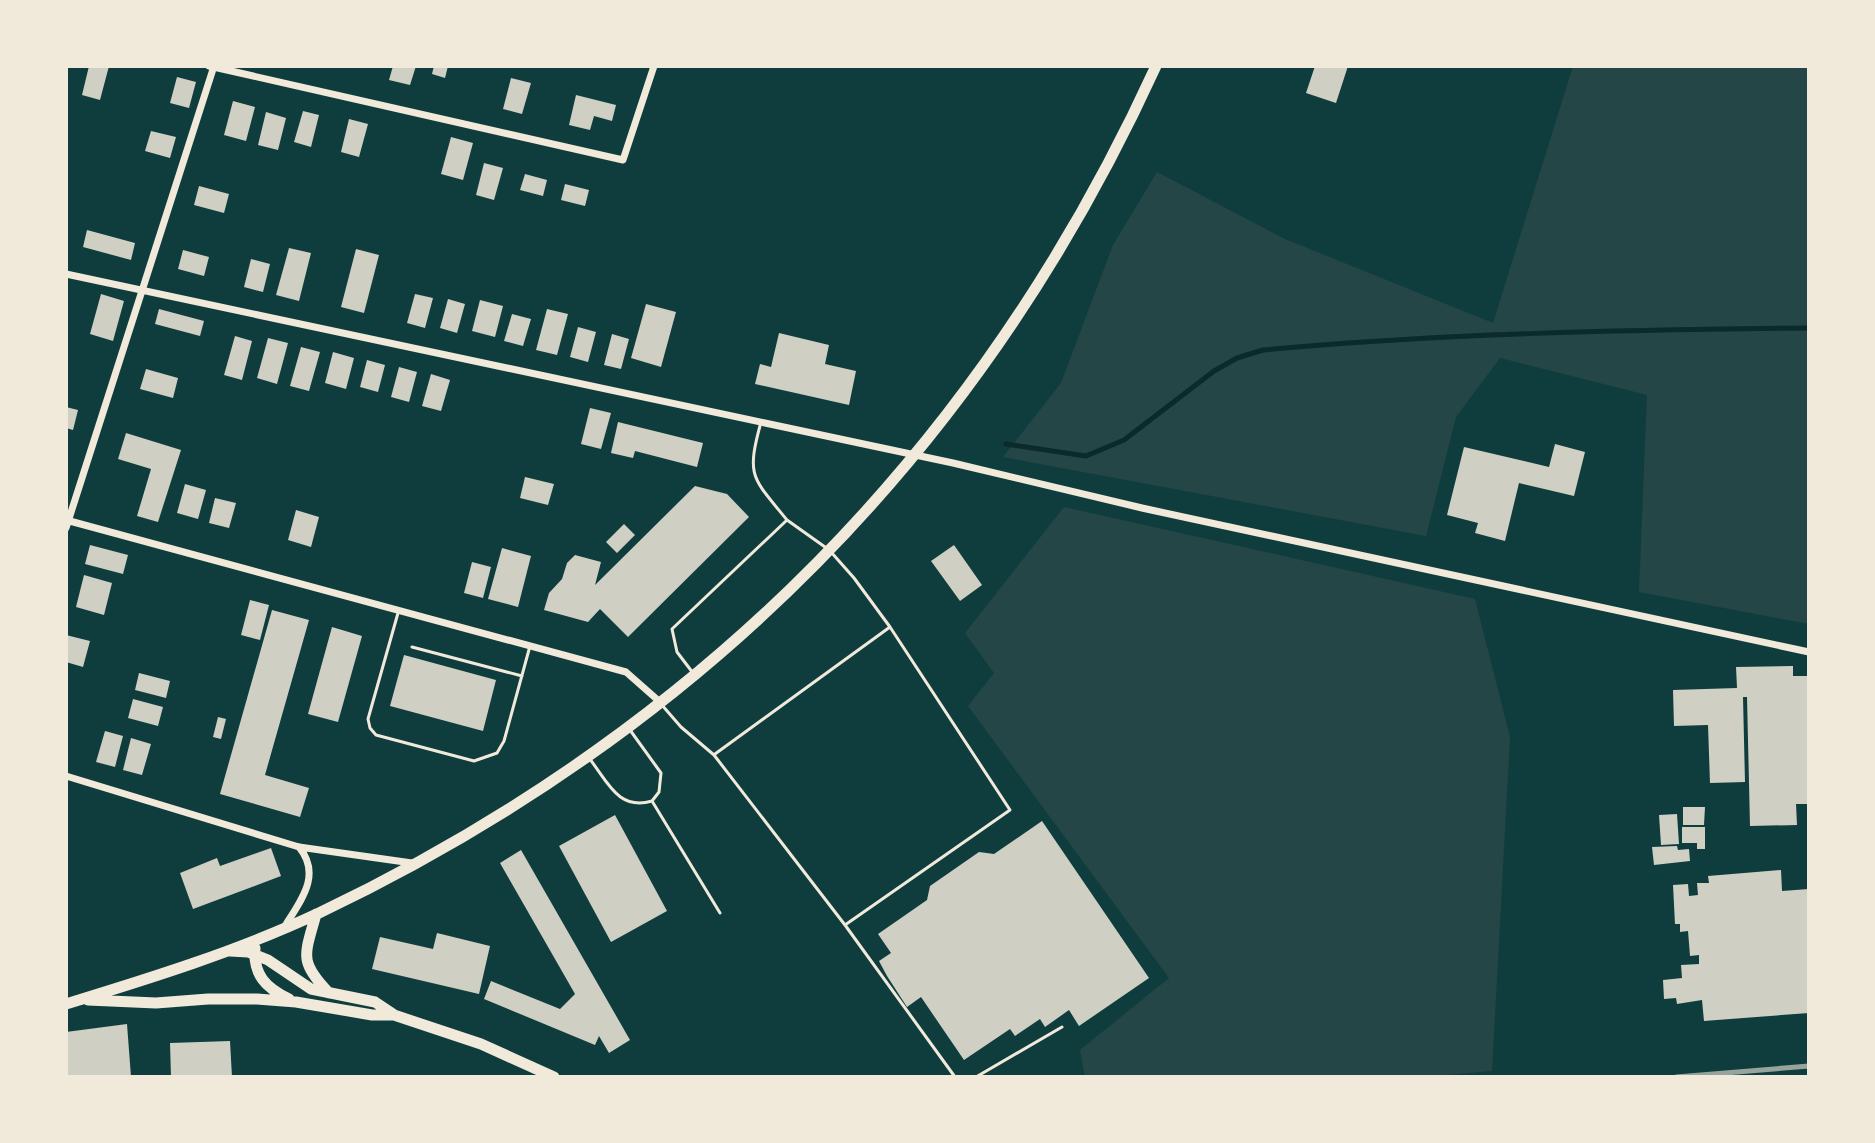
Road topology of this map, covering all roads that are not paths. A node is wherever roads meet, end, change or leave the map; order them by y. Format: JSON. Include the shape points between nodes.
{"nodes":[{"id":1,"x":212,"y":66,"type":"edge"},
{"id":2,"x":654,"y":66,"type":"edge"},
{"id":3,"x":1156,"y":66,"type":"edge"},
{"id":4,"x":66,"y":274,"type":"edge"},
{"id":5,"x":142,"y":290,"type":"junction"},
{"id":6,"x":761,"y":422,"type":"junction"},
{"id":7,"x":916,"y":455,"type":"junction"},
{"id":8,"x":787,"y":520,"type":"junction"},
{"id":9,"x":67,"y":523,"type":"edge"},
{"id":10,"x":830,"y":550,"type":"junction"},
{"id":11,"x":399,"y":610,"type":"junction"},
{"id":12,"x":890,"y":627,"type":"junction"},
{"id":13,"x":530,"y":646,"type":"junction"},
{"id":14,"x":412,"y":647,"type":"dead end"},
{"id":15,"x":1809,"y":652,"type":"edge"},
{"id":16,"x":522,"y":676,"type":"junction"},
{"id":17,"x":696,"y":676,"type":"junction"},
{"id":18,"x":661,"y":704,"type":"junction"},
{"id":19,"x":629,"y":728,"type":"junction"},
{"id":20,"x":714,"y":755,"type":"junction"},
{"id":21,"x":588,"y":757,"type":"junction"},
{"id":22,"x":66,"y":776,"type":"edge"},
{"id":23,"x":652,"y":801,"type":"junction"},
{"id":24,"x":299,"y":847,"type":"junction"},
{"id":25,"x":417,"y":863,"type":"junction"},
{"id":26,"x":720,"y":913,"type":"dead end"},
{"id":27,"x":316,"y":914,"type":"junction"},
{"id":28,"x":845,"y":925,"type":"junction"},
{"id":29,"x":285,"y":926,"type":"junction"},
{"id":30,"x":264,"y":935,"type":"junction"},
{"id":31,"x":225,"y":951,"type":"junction"},
{"id":32,"x":255,"y":954,"type":"junction"},
{"id":33,"x":329,"y":993,"type":"junction"},
{"id":34,"x":80,"y":1000,"type":"junction"},
{"id":35,"x":296,"y":1002,"type":"junction"},
{"id":36,"x":66,"y":1004,"type":"edge"},
{"id":37,"x":394,"y":1015,"type":"junction"},
{"id":38,"x":1062,"y":1027,"type":"dead end"},
{"id":39,"x":554,"y":1077,"type":"edge"},
{"id":40,"x":955,"y":1077,"type":"edge"},
{"id":41,"x":976,"y":1077,"type":"edge"}],
"edges":[{"from":1,"to":2,"type":"street","via":[[623,160]]},
{"from":1,"to":5,"type":"street"},
{"from":3,"to":7,"type":"main road","via":[[1049,268]]},
{"from":4,"to":5,"type":"street"},
{"from":5,"to":6,"type":"street"},
{"from":5,"to":9,"type":"street"},
{"from":6,"to":7,"type":"street"},
{"from":6,"to":8,"type":"lane","via":[[751,458],[757,484]]},
{"from":7,"to":10,"type":"main road"},
{"from":7,"to":15,"type":"street"},
{"from":8,"to":10,"type":"lane"},
{"from":8,"to":17,"type":"lane","via":[[672,629],[677,652]]},
{"from":9,"to":11,"type":"street"},
{"from":10,"to":12,"type":"lane"},
{"from":10,"to":17,"type":"main road"},
{"from":11,"to":13,"type":"street"},
{"from":11,"to":16,"type":"lane","via":[[368,719],[376,735],[469,760],[487,758],[504,741]]},
{"from":12,"to":20,"type":"lane"},
{"from":12,"to":28,"type":"lane","via":[[1010,810]]},
{"from":13,"to":16,"type":"lane"},
{"from":13,"to":18,"type":"street","via":[[626,672]]},
{"from":14,"to":16,"type":"lane"},
{"from":17,"to":18,"type":"main road"},
{"from":18,"to":19,"type":"main road"},
{"from":18,"to":20,"type":"lane"},
{"from":19,"to":21,"type":"main road"},
{"from":19,"to":23,"type":"lane","via":[[661,773]]},
{"from":20,"to":28,"type":"lane"},
{"from":21,"to":23,"type":"lane","via":[[624,802],[637,806]]},
{"from":21,"to":25,"type":"main road"},
{"from":22,"to":24,"type":"street"},
{"from":23,"to":26,"type":"lane"},
{"from":24,"to":25,"type":"street"},
{"from":24,"to":29,"type":"street","via":[[307,856],[311,880]]},
{"from":25,"to":27,"type":"main road"},
{"from":27,"to":29,"type":"main road"},
{"from":27,"to":33,"type":"main road","via":[[306,961]]},
{"from":28,"to":40,"type":"lane"},
{"from":29,"to":30,"type":"main road"},
{"from":30,"to":31,"type":"main road"},
{"from":30,"to":32,"type":"main road"},
{"from":31,"to":32,"type":"main road"},
{"from":31,"to":34,"type":"main road"},
{"from":32,"to":33,"type":"main road","via":[[311,989]]},
{"from":32,"to":35,"type":"main road","via":[[264,982]]},
{"from":33,"to":37,"type":"main road","via":[[375,1002]]},
{"from":34,"to":35,"type":"main road"},
{"from":34,"to":36,"type":"main road"},
{"from":35,"to":37,"type":"main road"},
{"from":37,"to":39,"type":"main road","via":[[481,1044]]},
{"from":38,"to":41,"type":"lane"}]}
